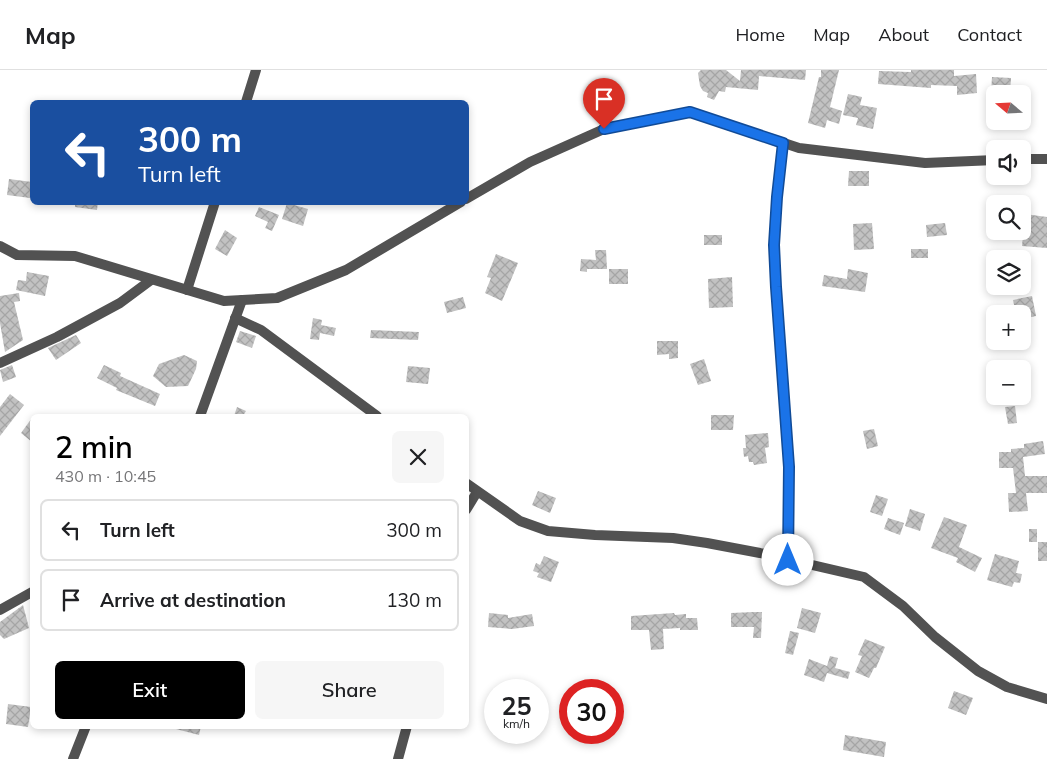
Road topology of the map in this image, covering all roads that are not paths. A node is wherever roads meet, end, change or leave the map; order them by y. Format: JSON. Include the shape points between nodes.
{"nodes":[{"id":1,"x":256,"y":70,"type":"edge"},
{"id":2,"x":247,"y":100,"type":"edge"},
{"id":3,"x":783,"y":143,"type":"junction"},
{"id":4,"x":1031,"y":159,"type":"edge"},
{"id":5,"x":1047,"y":159,"type":"edge"},
{"id":6,"x":986,"y":160,"type":"edge"},
{"id":7,"x":469,"y":197,"type":"edge"},
{"id":8,"x":214,"y":205,"type":"edge"},
{"id":9,"x":456,"y":205,"type":"edge"},
{"id":10,"x":0,"y":246,"type":"edge"},
{"id":11,"x":151,"y":280,"type":"junction"},
{"id":12,"x":187,"y":290,"type":"junction"},
{"id":13,"x":242,"y":300,"type":"junction"},
{"id":14,"x":235,"y":318,"type":"junction"},
{"id":15,"x":0,"y":363,"type":"edge"},
{"id":16,"x":201,"y":414,"type":"edge"},
{"id":17,"x":373,"y":414,"type":"edge"},
{"id":18,"x":469,"y":486,"type":"edge"},
{"id":19,"x":478,"y":492,"type":"junction"},
{"id":20,"x":469,"y":506,"type":"edge"},
{"id":21,"x":788,"y":560,"type":"junction"},
{"id":22,"x":30,"y":593,"type":"edge"},
{"id":23,"x":0,"y":610,"type":"edge"},
{"id":24,"x":1047,"y":699,"type":"edge"},
{"id":25,"x":85,"y":729,"type":"edge"},
{"id":26,"x":406,"y":729,"type":"edge"},
{"id":27,"x":73,"y":759,"type":"edge"},
{"id":28,"x":398,"y":759,"type":"edge"}],
"edges":[{"from":1,"to":2,"type":"street"},
{"from":3,"to":6,"type":"street","via":[[799,148],[925,163]]},
{"from":3,"to":7,"type":"street","via":[[690,112],[604,129],[530,162]]},
{"from":3,"to":21,"type":"street","via":[[774,245],[789,467]]},
{"from":4,"to":5,"type":"street"},
{"from":8,"to":12,"type":"street"},
{"from":9,"to":13,"type":"street","via":[[346,270],[277,298]]},
{"from":10,"to":11,"type":"street","via":[[17,255],[75,256]]},
{"from":11,"to":12,"type":"street"},
{"from":11,"to":15,"type":"street","via":[[112,308]]},
{"from":12,"to":13,"type":"street","via":[[224,301]]},
{"from":13,"to":14,"type":"street"},
{"from":14,"to":16,"type":"street"},
{"from":14,"to":17,"type":"street","via":[[261,330]]},
{"from":18,"to":19,"type":"street"},
{"from":19,"to":20,"type":"street"},
{"from":19,"to":21,"type":"street","via":[[520,521],[548,531],[673,538]]},
{"from":21,"to":24,"type":"street","via":[[864,577],[978,671],[1007,687]]},
{"from":22,"to":23,"type":"street"},
{"from":25,"to":27,"type":"street"},
{"from":26,"to":28,"type":"street"}]}
